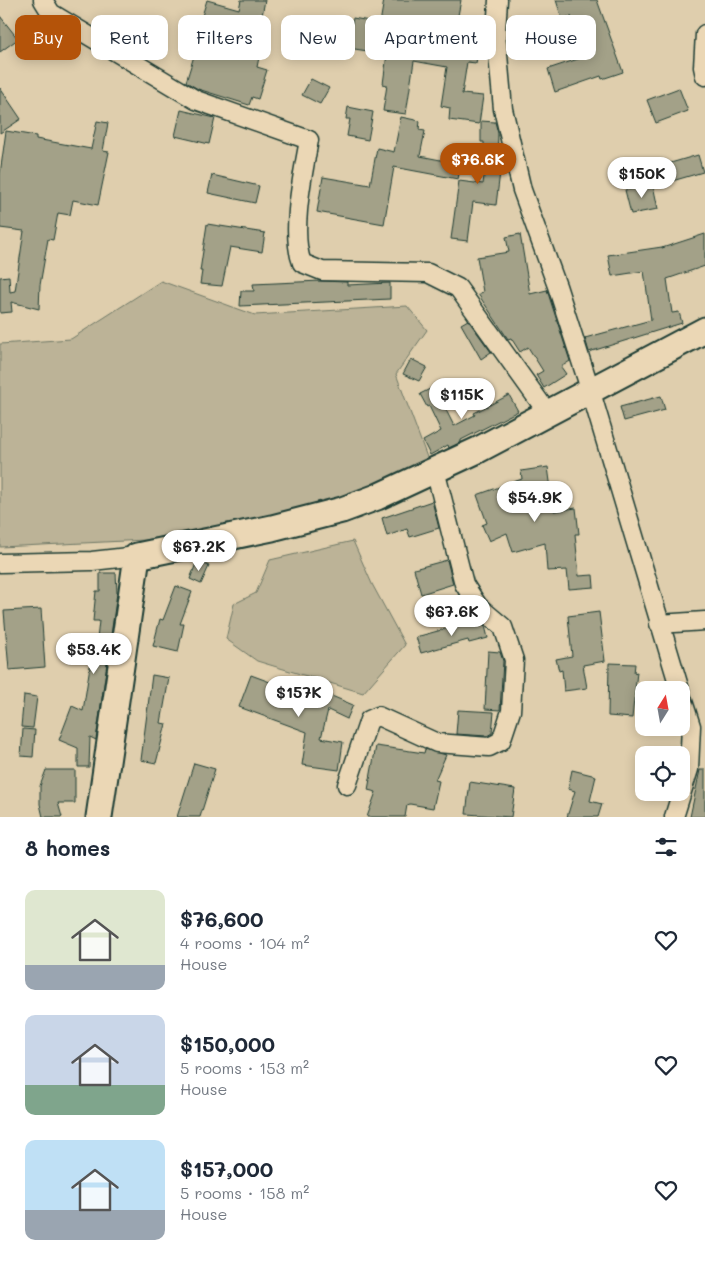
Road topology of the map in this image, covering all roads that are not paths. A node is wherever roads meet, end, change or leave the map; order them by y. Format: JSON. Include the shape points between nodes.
{"nodes":[{"id":1,"x":43,"y":0,"type":"edge"},
{"id":2,"x":498,"y":0,"type":"edge"},
{"id":3,"x":705,"y":34,"type":"edge"},
{"id":4,"x":705,"y":76,"type":"edge"},
{"id":5,"x":705,"y":330,"type":"edge"},
{"id":6,"x":590,"y":389,"type":"junction"},
{"id":7,"x":547,"y":412,"type":"junction"},
{"id":8,"x":435,"y":470,"type":"junction"},
{"id":9,"x":137,"y":556,"type":"junction"},
{"id":10,"x":0,"y":563,"type":"edge"},
{"id":11,"x":705,"y":621,"type":"edge"},
{"id":12,"x":659,"y":624,"type":"junction"},
{"id":13,"x":677,"y":681,"type":"edge"},
{"id":14,"x":690,"y":723,"type":"edge"},
{"id":15,"x":348,"y":786,"type":"dead end"},
{"id":16,"x":99,"y":817,"type":"edge"},
{"id":17,"x":674,"y":817,"type":"edge"}],
"edges":[{"from":1,"to":7,"type":"street","via":[[52,13],[196,100],[308,140],[300,194],[298,252],[302,263],[322,271],[428,273],[458,288]]},
{"from":2,"to":6,"type":"street","via":[[496,33],[503,109],[522,190]]},
{"from":3,"to":4,"type":"street"},
{"from":5,"to":6,"type":"main road"},
{"from":6,"to":7,"type":"main road"},
{"from":6,"to":12,"type":"street"},
{"from":7,"to":8,"type":"main road"},
{"from":8,"to":9,"type":"main road","via":[[342,510]]},
{"from":8,"to":15,"type":"street","via":[[464,584],[478,606],[503,627],[514,660],[511,711],[501,740],[489,747],[437,743],[378,716],[369,720]]},
{"from":9,"to":10,"type":"street","via":[[92,561]]},
{"from":9,"to":16,"type":"main road"},
{"from":11,"to":12,"type":"street"},
{"from":12,"to":13,"type":"street"},
{"from":14,"to":17,"type":"street","via":[[689,769]]}]}
